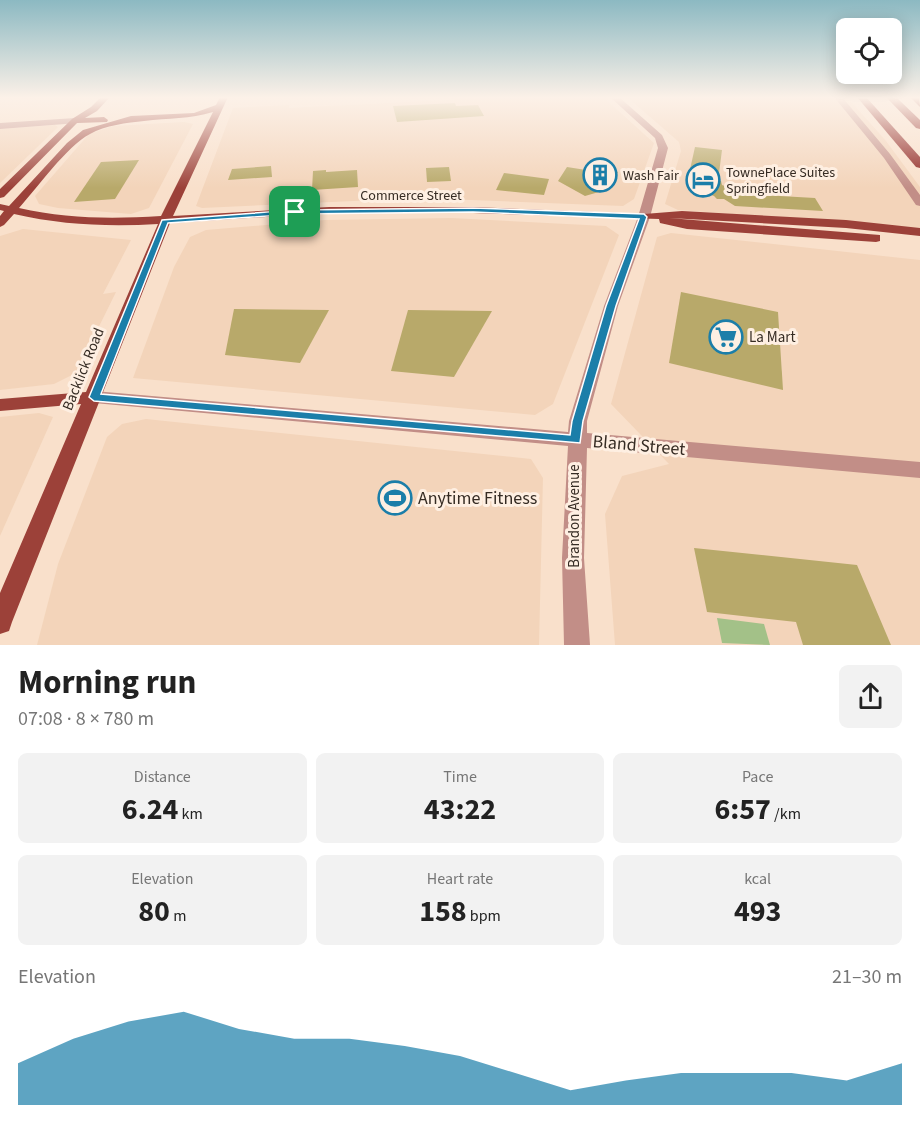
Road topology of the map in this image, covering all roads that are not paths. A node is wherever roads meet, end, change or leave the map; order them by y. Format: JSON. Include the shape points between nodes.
{"nodes":[{"id":1,"x":69,"y":127,"type":"edge"},
{"id":2,"x":83,"y":127,"type":"edge"},
{"id":3,"x":97,"y":127,"type":"edge"},
{"id":4,"x":205,"y":127,"type":"edge"},
{"id":5,"x":209,"y":127,"type":"edge"},
{"id":6,"x":648,"y":127,"type":"edge"},
{"id":7,"x":863,"y":127,"type":"edge"},
{"id":8,"x":888,"y":127,"type":"edge"},
{"id":9,"x":206,"y":132,"type":"junction"},
{"id":10,"x":70,"y":145,"type":"junction"},
{"id":11,"x":920,"y":164,"type":"edge"},
{"id":12,"x":0,"y":195,"type":"edge"},
{"id":13,"x":920,"y":202,"type":"edge"},
{"id":14,"x":6,"y":208,"type":"edge"},
{"id":15,"x":644,"y":217,"type":"junction"},
{"id":16,"x":165,"y":221,"type":"junction"},
{"id":17,"x":0,"y":223,"type":"edge"},
{"id":18,"x":915,"y":237,"type":"edge"},
{"id":19,"x":94,"y":397,"type":"junction"},
{"id":20,"x":0,"y":405,"type":"edge"},
{"id":21,"x":575,"y":440,"type":"junction"},
{"id":22,"x":920,"y":470,"type":"edge"},
{"id":23,"x":0,"y":622,"type":"edge"},
{"id":24,"x":577,"y":645,"type":"edge"}],
"edges":[{"from":1,"to":12,"type":"main road"},
{"from":2,"to":10,"type":"main road"},
{"from":3,"to":10,"type":"main road"},
{"from":4,"to":9,"type":"main road"},
{"from":5,"to":9,"type":"main road","name":"Backlick Road"},
{"from":6,"to":15,"type":"street","name":"Brandon Avenue","via":[[663,144]]},
{"from":7,"to":13,"type":"street"},
{"from":8,"to":11,"type":"highway"},
{"from":9,"to":16,"type":"main road","name":"Backlick Road"},
{"from":10,"to":14,"type":"main road"},
{"from":14,"to":16,"type":"main road","name":"Commerce Street","via":[[83,222]]},
{"from":14,"to":17,"type":"main road"},
{"from":15,"to":16,"type":"main road","name":"Commerce Street","via":[[526,211],[365,210]]},
{"from":15,"to":18,"type":"main road","name":"Commerce Street","via":[[682,214],[816,222]]},
{"from":15,"to":21,"type":"street","name":"Brandon Avenue","via":[[611,306]]},
{"from":16,"to":19,"type":"main road","name":"Backlick Road"},
{"from":19,"to":20,"type":"main road","name":"Bland Street"},
{"from":19,"to":21,"type":"street","name":"Bland Street"},
{"from":19,"to":23,"type":"main road","name":"Backlick Road"},
{"from":21,"to":22,"type":"street","name":"Bland Street"},
{"from":21,"to":24,"type":"street","name":"Brandon Avenue","via":[[573,558]]}]}
